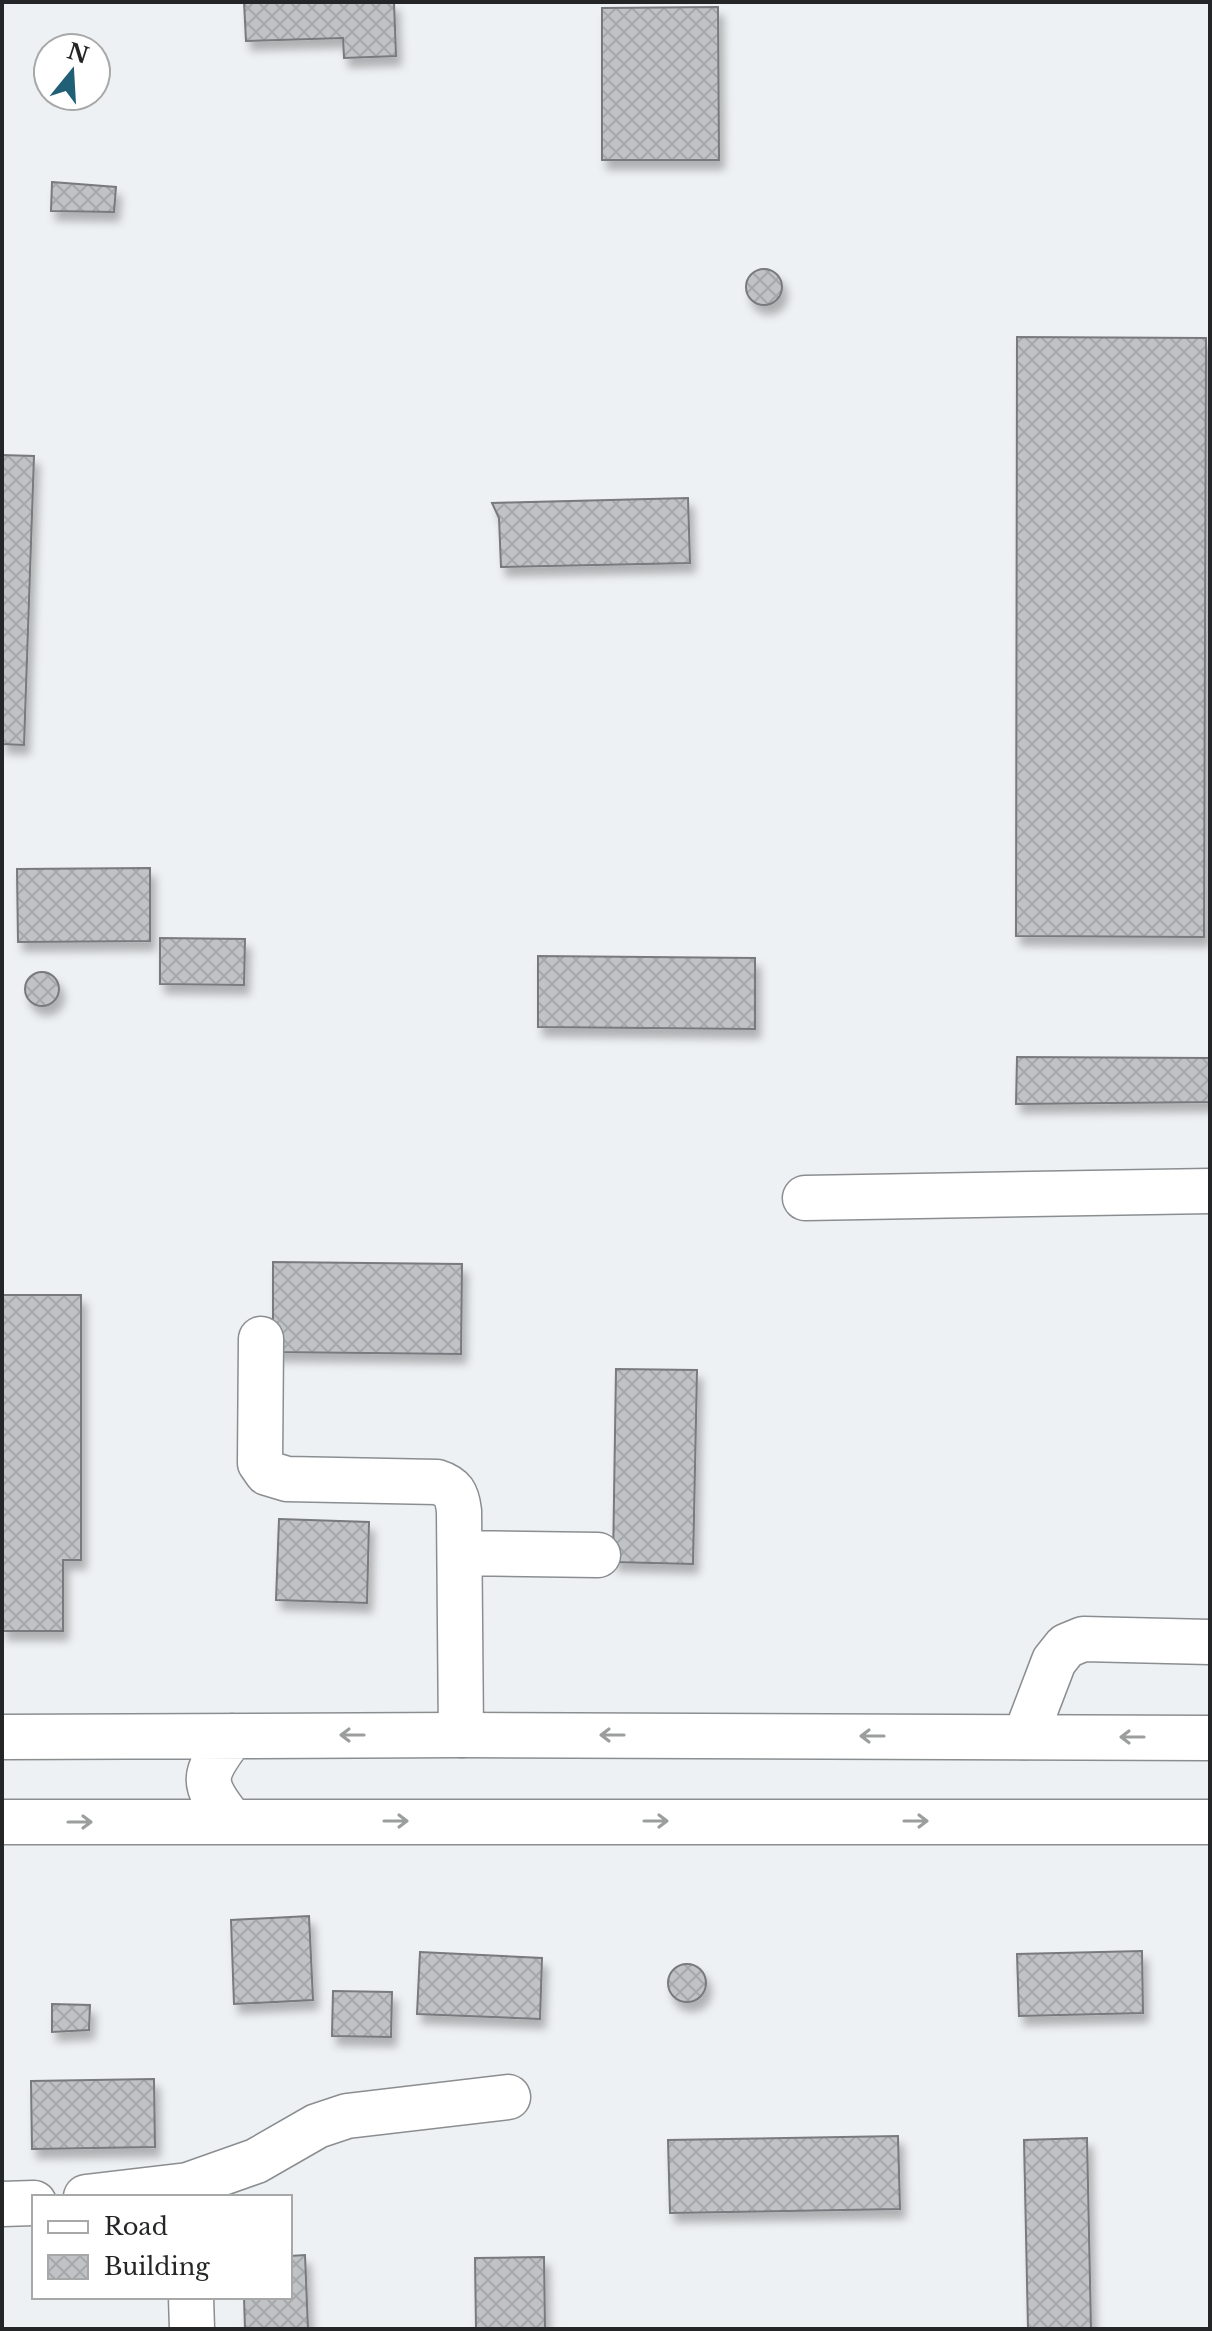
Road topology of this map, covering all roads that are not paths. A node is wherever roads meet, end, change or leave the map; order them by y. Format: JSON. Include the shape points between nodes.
{"nodes":[{"id":1,"x":1210,"y":1191,"type":"edge"},
{"id":2,"x":805,"y":1198,"type":"dead end"},
{"id":3,"x":261,"y":1339,"type":"dead end"},
{"id":4,"x":460,"y":1553,"type":"junction"},
{"id":5,"x":598,"y":1555,"type":"dead end"},
{"id":6,"x":1210,"y":1642,"type":"edge"},
{"id":7,"x":461,"y":1735,"type":"junction"},
{"id":8,"x":232,"y":1736,"type":"junction"},
{"id":9,"x":2,"y":1737,"type":"edge"},
{"id":10,"x":1025,"y":1737,"type":"junction"},
{"id":11,"x":1210,"y":1738,"type":"edge"},
{"id":12,"x":2,"y":1822,"type":"edge"},
{"id":13,"x":232,"y":1822,"type":"junction"},
{"id":14,"x":1210,"y":1822,"type":"edge"},
{"id":15,"x":508,"y":2097,"type":"dead end"},
{"id":16,"x":188,"y":2191,"type":"edge"},
{"id":17,"x":120,"y":2195,"type":"edge"},
{"id":18,"x":32,"y":2203,"type":"edge"},
{"id":19,"x":2,"y":2204,"type":"edge"},
{"id":20,"x":191,"y":2299,"type":"edge"},
{"id":21,"x":192,"y":2329,"type":"edge"}],
"edges":[{"from":1,"to":2,"type":"main road"},
{"from":3,"to":4,"type":"main road","via":[[260,1463],[267,1473],[287,1479],[450,1486],[457,1495]]},
{"from":4,"to":5,"type":"main road"},
{"from":4,"to":7,"type":"main road"},
{"from":6,"to":10,"type":"main road","via":[[1083,1639],[1066,1646],[1054,1661]]},
{"from":7,"to":8,"type":"main road","one_way":true},
{"from":10,"to":7,"type":"main road","one_way":true},
{"from":8,"to":9,"type":"main road"},
{"from":8,"to":13,"type":"main road","via":[[213,1761],[207,1784]]},
{"from":11,"to":10,"type":"main road","one_way":true},
{"from":12,"to":13,"type":"main road","one_way":true},
{"from":13,"to":14,"type":"main road","one_way":true},
{"from":15,"to":16,"type":"main road","via":[[347,2116]]},
{"from":16,"to":17,"type":"main road"},
{"from":18,"to":19,"type":"main road"},
{"from":20,"to":21,"type":"main road"}]}
